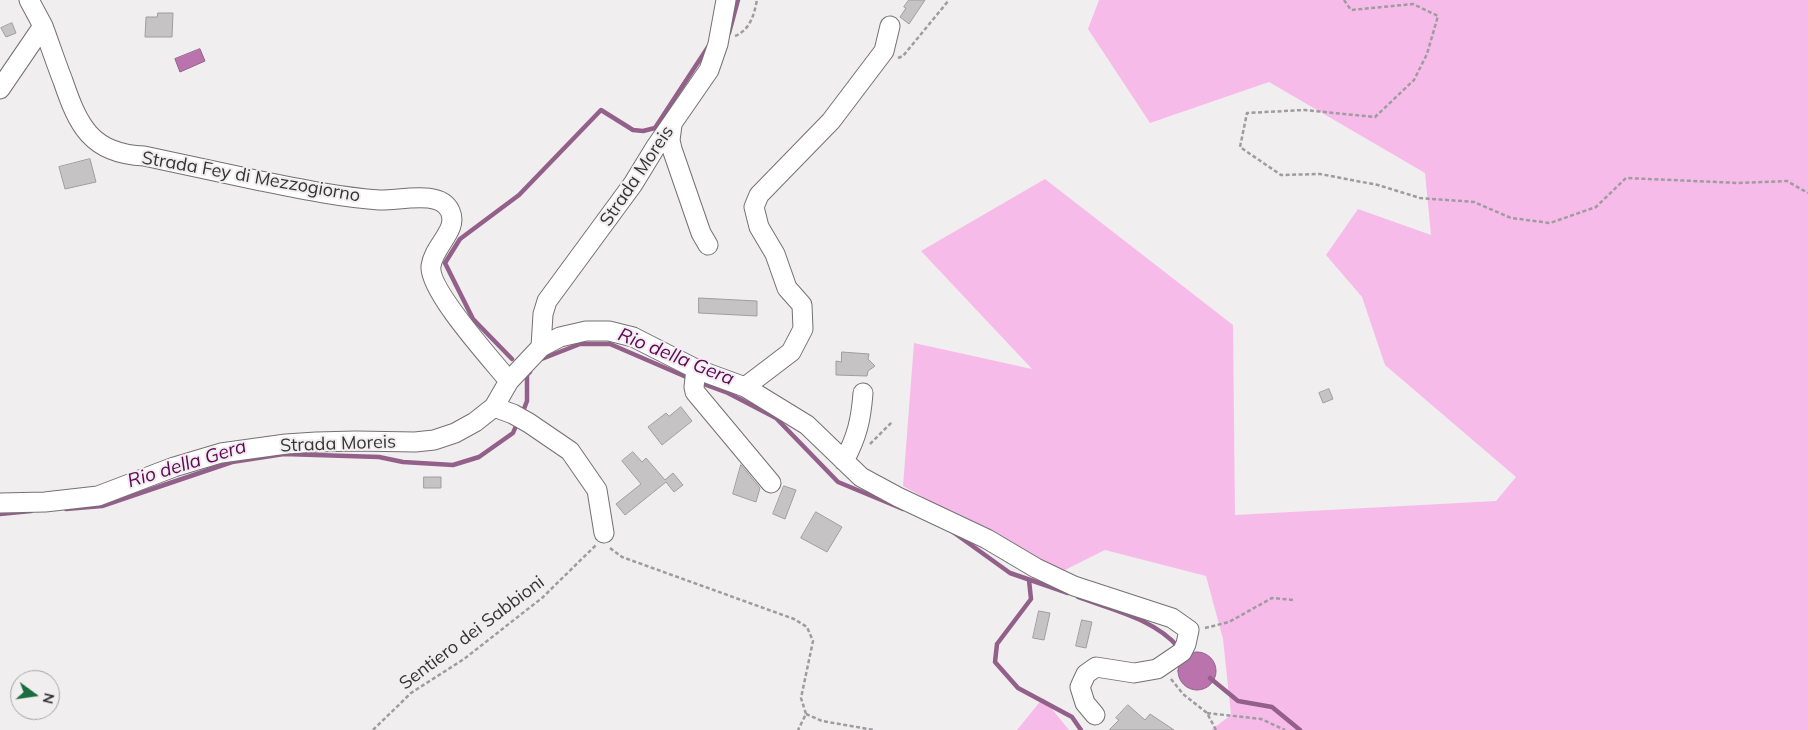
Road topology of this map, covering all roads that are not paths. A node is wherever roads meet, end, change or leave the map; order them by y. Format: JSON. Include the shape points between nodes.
{"nodes":[{"id":1,"x":29,"y":0,"type":"edge"},
{"id":2,"x":726,"y":0,"type":"edge"},
{"id":3,"x":43,"y":26,"type":"junction"},
{"id":4,"x":890,"y":26,"type":"dead end"},
{"id":5,"x":0,"y":89,"type":"edge"},
{"id":6,"x":672,"y":125,"type":"junction"},
{"id":7,"x":708,"y":245,"type":"dead end"},
{"id":8,"x":541,"y":347,"type":"junction"},
{"id":9,"x":695,"y":378,"type":"junction"},
{"id":10,"x":509,"y":381,"type":"junction"},
{"id":11,"x":744,"y":387,"type":"junction"},
{"id":12,"x":863,"y":393,"type":"dead end"},
{"id":13,"x":494,"y":407,"type":"junction"},
{"id":14,"x":844,"y":461,"type":"junction"},
{"id":15,"x":771,"y":484,"type":"dead end"},
{"id":16,"x":0,"y":503,"type":"edge"},
{"id":17,"x":604,"y":533,"type":"road end"},
{"id":18,"x":1095,"y":715,"type":"dead end"}],
"edges":[{"from":1,"to":3,"type":"street","name":"Strada Fey di Mezzogiorno"},
{"from":2,"to":6,"type":"street","name":"Strada Moreis","via":[[718,44],[709,70]]},
{"from":3,"to":5,"type":"street"},
{"from":3,"to":10,"type":"street","name":"Strada Fey di Mezzogiorno","via":[[74,113],[85,131],[98,143],[135,155],[312,192],[380,200],[432,198],[443,202],[453,219],[451,228],[435,252],[431,268],[435,285]]},
{"from":4,"to":11,"type":"street","via":[[884,51],[831,121],[759,195],[754,207],[759,227],[775,254],[787,288],[802,305],[803,329],[791,352]]},
{"from":6,"to":7,"type":"street","via":[[672,149]]},
{"from":6,"to":8,"type":"street","name":"Strada Moreis","via":[[634,184],[547,301]]},
{"from":8,"to":9,"type":"street","via":[[560,337],[586,330],[609,331],[633,337]]},
{"from":8,"to":10,"type":"street"},
{"from":9,"to":11,"type":"street"},
{"from":9,"to":15,"type":"street","via":[[695,392]]},
{"from":10,"to":13,"type":"street"},
{"from":11,"to":14,"type":"street","via":[[807,425]]},
{"from":12,"to":14,"type":"street","via":[[855,441]]},
{"from":13,"to":16,"type":"street","name":"Strada Moreis","via":[[455,434],[434,440],[316,442],[221,453],[98,496]]},
{"from":13,"to":17,"type":"street","via":[[521,419],[570,451],[597,490]]},
{"from":14,"to":18,"type":"street","via":[[862,477],[987,539],[1036,568],[1074,586],[1172,618],[1189,630],[1182,652],[1157,669],[1134,673],[1096,667],[1086,674],[1080,687],[1085,704]]}]}
